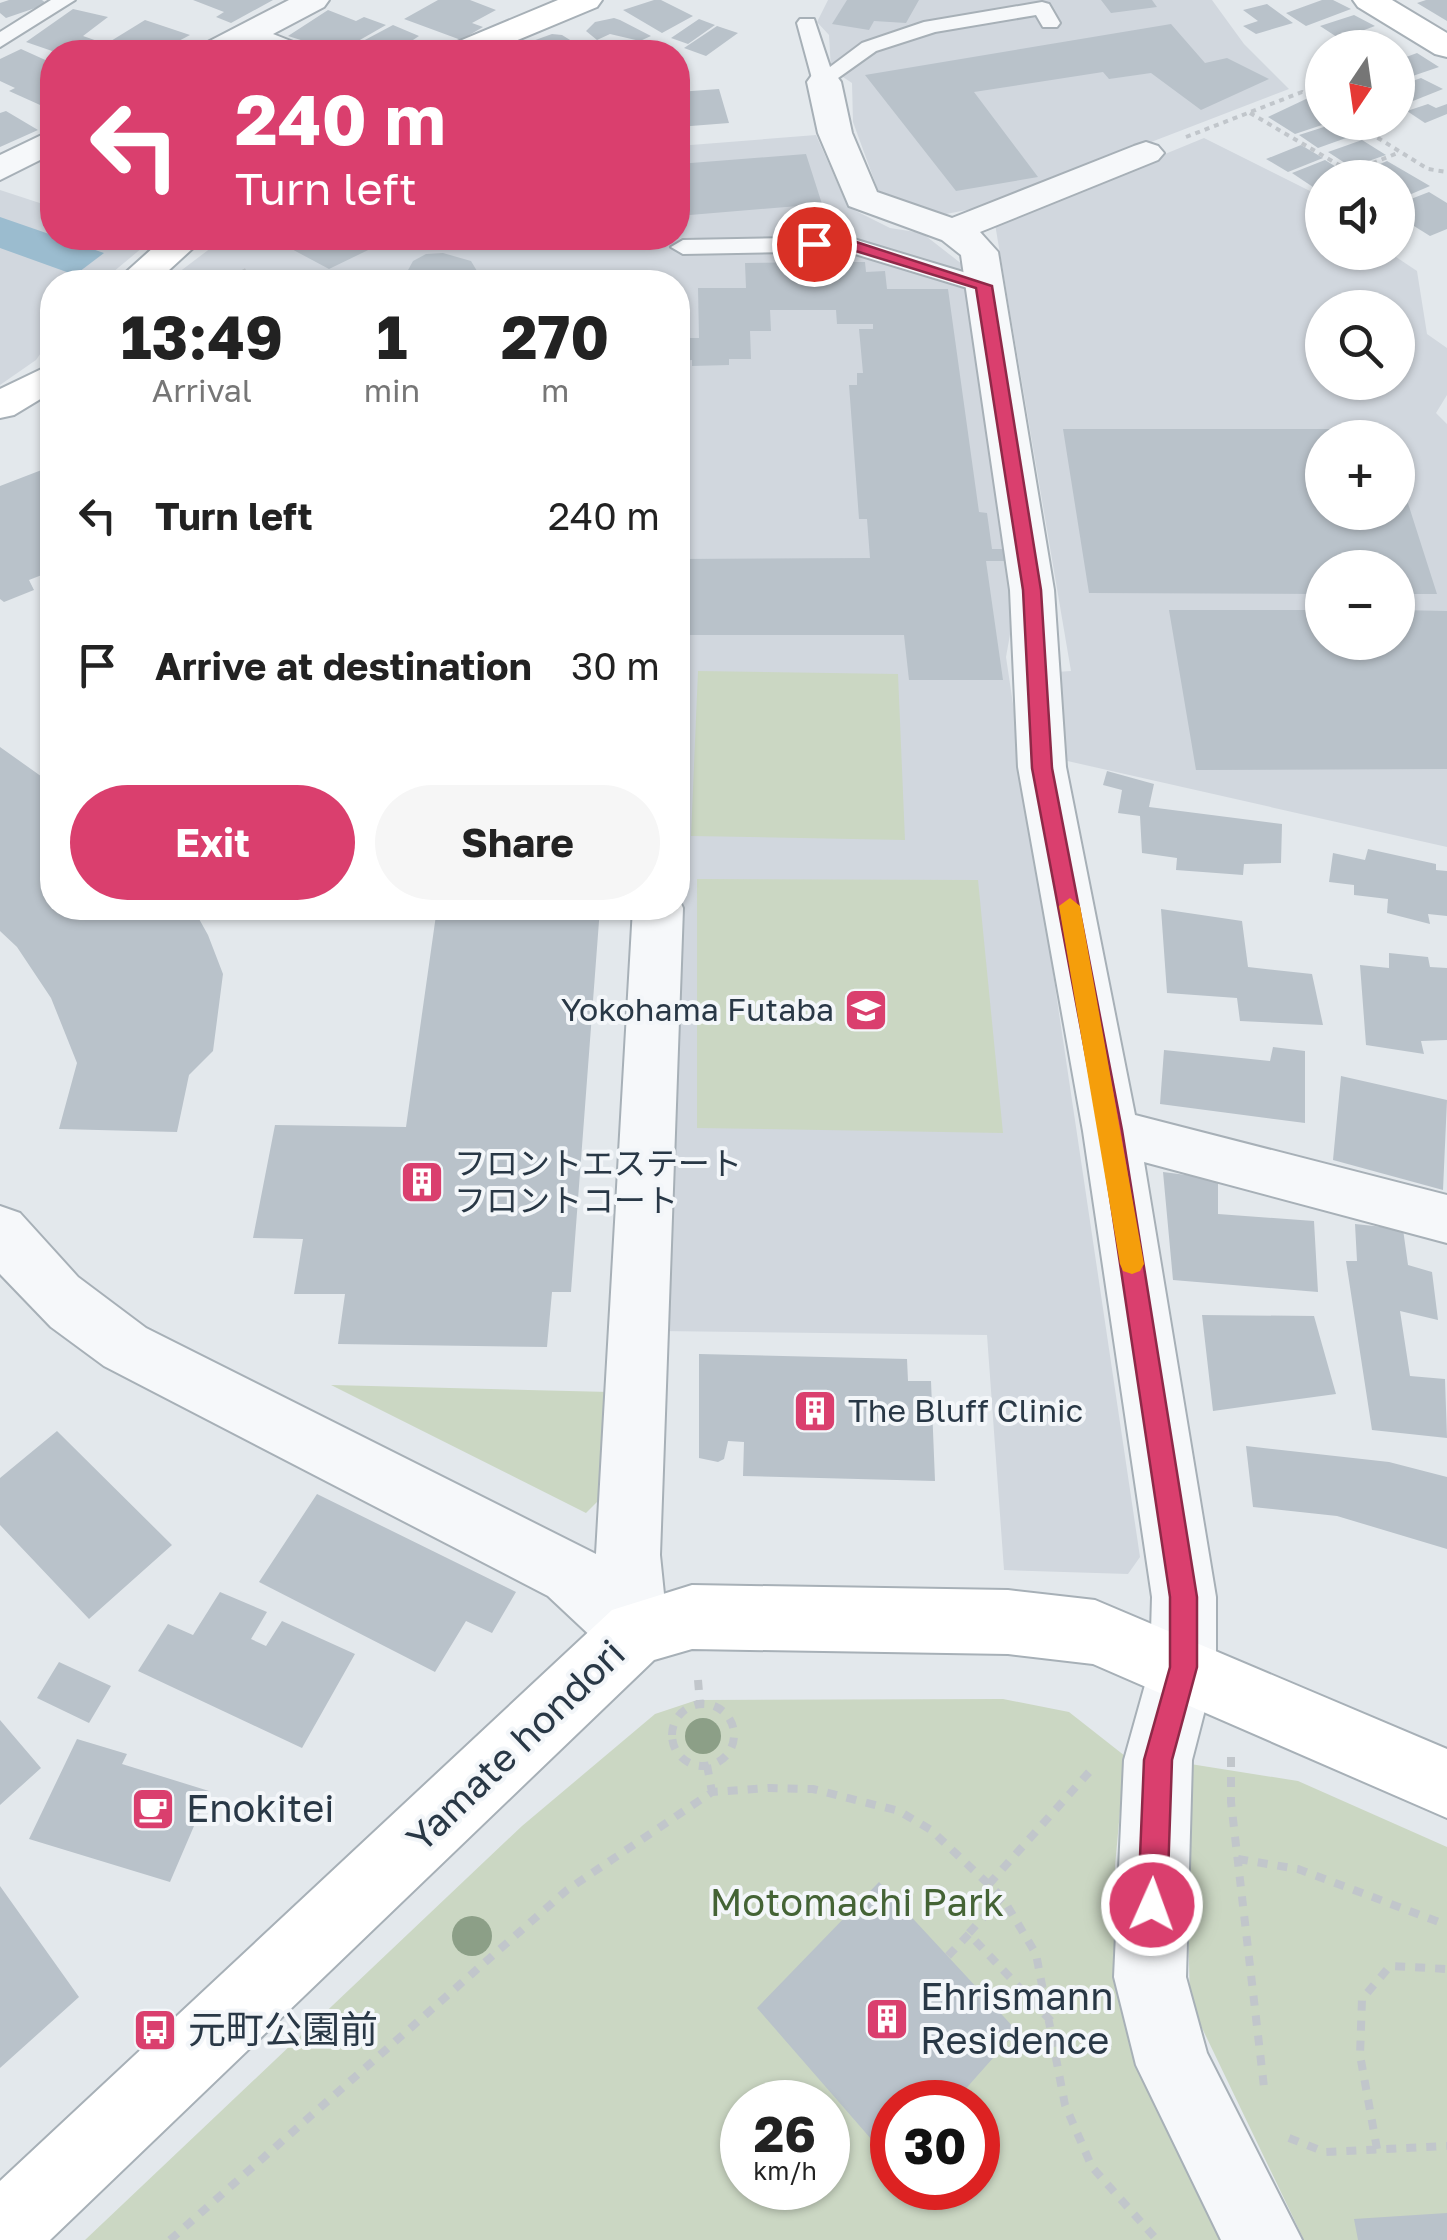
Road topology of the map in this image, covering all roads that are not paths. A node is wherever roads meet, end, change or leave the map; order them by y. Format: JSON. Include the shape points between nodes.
{"nodes":[{"id":1,"x":65,"y":0,"type":"edge"},
{"id":2,"x":312,"y":0,"type":"edge"},
{"id":3,"x":586,"y":0,"type":"edge"},
{"id":4,"x":1369,"y":0,"type":"edge"},
{"id":5,"x":806,"y":23,"type":"dead end"},
{"id":6,"x":1050,"y":23,"type":"dead end"},
{"id":7,"x":246,"y":35,"type":"junction"},
{"id":8,"x":237,"y":40,"type":"edge"},
{"id":9,"x":259,"y":40,"type":"edge"},
{"id":10,"x":491,"y":40,"type":"edge"},
{"id":11,"x":0,"y":41,"type":"edge"},
{"id":12,"x":1447,"y":47,"type":"edge"},
{"id":13,"x":824,"y":82,"type":"junction"},
{"id":14,"x":40,"y":147,"type":"edge"},
{"id":15,"x":1146,"y":153,"type":"dead end"},
{"id":16,"x":0,"y":171,"type":"edge"},
{"id":17,"x":35,"y":185,"type":"dead end"},
{"id":18,"x":954,"y":232,"type":"junction"},
{"id":19,"x":690,"y":247,"type":"edge"},
{"id":20,"x":172,"y":250,"type":"edge"},
{"id":21,"x":148,"y":270,"type":"edge"},
{"id":22,"x":984,"y":286,"type":"junction"},
{"id":23,"x":40,"y":383,"type":"edge"},
{"id":24,"x":0,"y":406,"type":"edge"},
{"id":25,"x":657,"y":920,"type":"edge"},
{"id":26,"x":1111,"y":1130,"type":"junction"},
{"id":27,"x":1447,"y":1219,"type":"edge"},
{"id":28,"x":0,"y":1230,"type":"edge"},
{"id":29,"x":635,"y":1634,"type":"junction"},
{"id":30,"x":1211,"y":1682,"type":"junction"},
{"id":31,"x":1447,"y":1784,"type":"edge"},
{"id":32,"x":0,"y":2234,"type":"edge"},
{"id":33,"x":1264,"y":2240,"type":"edge"}],
"edges":[{"from":1,"to":11,"type":"lane"},
{"from":2,"to":7,"type":"street"},
{"from":3,"to":10,"type":"street"},
{"from":4,"to":12,"type":"street"},
{"from":5,"to":13,"type":"lane"},
{"from":6,"to":13,"type":"lane","via":[[1042,8],[930,26],[869,47]]},
{"from":7,"to":8,"type":"street"},
{"from":7,"to":9,"type":"street"},
{"from":13,"to":18,"type":"street","via":[[835,133],[862,198]]},
{"from":14,"to":16,"type":"street"},
{"from":15,"to":18,"type":"street"},
{"from":16,"to":17,"type":"street"},
{"from":18,"to":22,"type":"street","via":[[979,252]]},
{"from":19,"to":22,"type":"lane","via":[[847,244]]},
{"from":20,"to":21,"type":"street"},
{"from":22,"to":26,"type":"street","via":[[1032,590],[1042,768]]},
{"from":23,"to":24,"type":"street"},
{"from":25,"to":29,"type":"street","via":[[628,1555]]},
{"from":26,"to":27,"type":"street"},
{"from":26,"to":30,"type":"street","via":[[1184,1597]]},
{"from":28,"to":29,"type":"street","via":[[44,1287],[125,1347],[571,1574]]},
{"from":29,"to":30,"type":"street","name":"Yamate hondori","via":[[692,1617],[1008,1622],[1095,1632]]},
{"from":29,"to":32,"type":"street","name":"Yamate hondori"},
{"from":30,"to":31,"type":"street","name":"Yamate hondori"},
{"from":30,"to":33,"type":"street","via":[[1158,1760],[1150,1977],[1173,2066]]}]}
